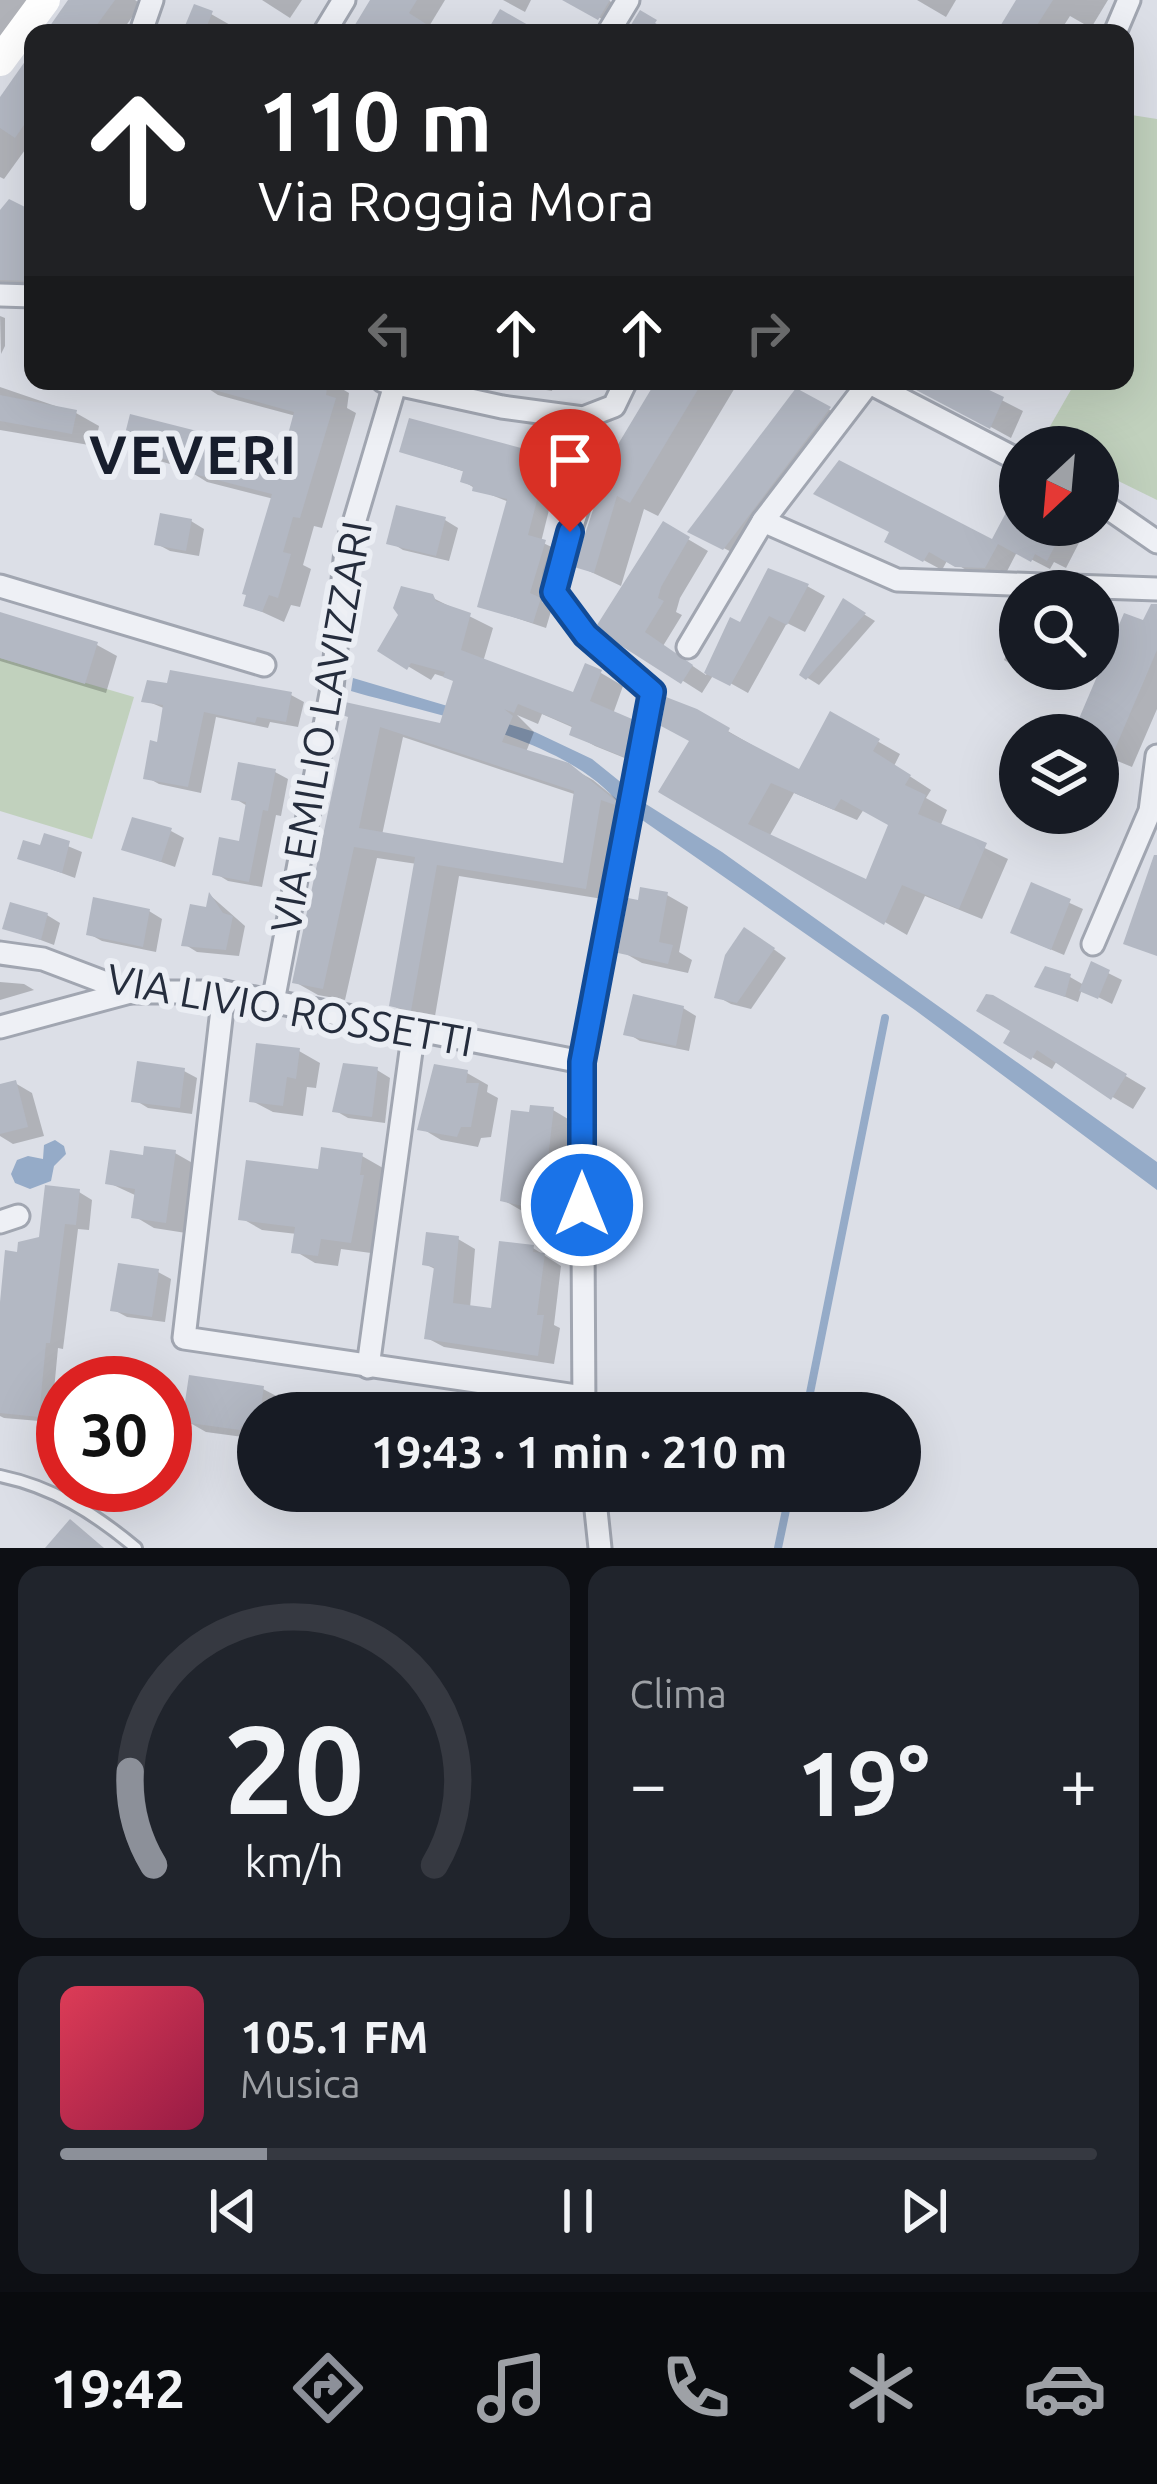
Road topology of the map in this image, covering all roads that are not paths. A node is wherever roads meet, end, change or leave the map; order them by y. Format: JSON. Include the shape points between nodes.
{"nodes":[{"id":1,"x":24,"y":28,"type":"edge"},
{"id":2,"x":0,"y":61,"type":"edge"},
{"id":3,"x":387,"y":390,"type":"edge"},
{"id":4,"x":449,"y":390,"type":"edge"},
{"id":5,"x":622,"y":390,"type":"edge"},
{"id":6,"x":861,"y":390,"type":"edge"},
{"id":7,"x":885,"y":390,"type":"edge"},
{"id":8,"x":583,"y":418,"type":"junction"},
{"id":9,"x":999,"y":450,"type":"edge"},
{"id":10,"x":1119,"y":516,"type":"edge"},
{"id":11,"x":763,"y":521,"type":"junction"},
{"id":12,"x":1157,"y":542,"type":"edge"},
{"id":13,"x":0,"y":586,"type":"edge"},
{"id":14,"x":1157,"y":589,"type":"edge"},
{"id":15,"x":688,"y":646,"type":"dead end"},
{"id":16,"x":263,"y":665,"type":"dead end"},
{"id":17,"x":1157,"y":756,"type":"edge"},
{"id":18,"x":1093,"y":944,"type":"dead end"},
{"id":19,"x":0,"y":953,"type":"edge"},
{"id":20,"x":130,"y":992,"type":"junction"},
{"id":21,"x":224,"y":992,"type":"junction"},
{"id":22,"x":273,"y":1002,"type":"junction"},
{"id":23,"x":0,"y":1027,"type":"edge"},
{"id":24,"x":414,"y":1029,"type":"junction"},
{"id":25,"x":582,"y":1062,"type":"junction"},
{"id":26,"x":368,"y":1367,"type":"junction"},
{"id":27,"x":510,"y":1392,"type":"edge"},
{"id":28,"x":584,"y":1392,"type":"edge"},
{"id":29,"x":0,"y":1476,"type":"edge"},
{"id":30,"x":596,"y":1512,"type":"edge"},
{"id":31,"x":136,"y":1548,"type":"edge"},
{"id":32,"x":600,"y":1548,"type":"edge"}],
"edges":[{"from":1,"to":2,"type":"street"},
{"from":3,"to":22,"type":"street","name":"VIA EMILIO LAVIZZARI","via":[[346,550],[332,688]]},
{"from":4,"to":8,"type":"street"},
{"from":5,"to":8,"type":"street","via":[[614,406]]},
{"from":6,"to":11,"type":"street"},
{"from":7,"to":9,"type":"street"},
{"from":8,"to":25,"type":"street","via":[[598,447],[554,592],[586,635],[652,692]]},
{"from":10,"to":12,"type":"street"},
{"from":11,"to":14,"type":"street","via":[[897,580]]},
{"from":11,"to":15,"type":"street"},
{"from":13,"to":16,"type":"street"},
{"from":17,"to":18,"type":"street","via":[[1150,811]]},
{"from":19,"to":20,"type":"street","name":"VIA LIVIO ROSSETTI","via":[[43,959]]},
{"from":20,"to":21,"type":"street","name":"VIA LIVIO ROSSETTI"},
{"from":20,"to":23,"type":"street"},
{"from":21,"to":22,"type":"street","name":"VIA LIVIO ROSSETTI"},
{"from":21,"to":26,"type":"street","via":[[184,1338]]},
{"from":22,"to":24,"type":"street","name":"VIA LIVIO ROSSETTI"},
{"from":24,"to":25,"type":"street","name":"VIA LIVIO ROSSETTI"},
{"from":24,"to":26,"type":"street"},
{"from":25,"to":28,"type":"street"},
{"from":26,"to":27,"type":"street"},
{"from":29,"to":31,"type":"lane","via":[[38,1484]]},
{"from":30,"to":32,"type":"street"}]}
